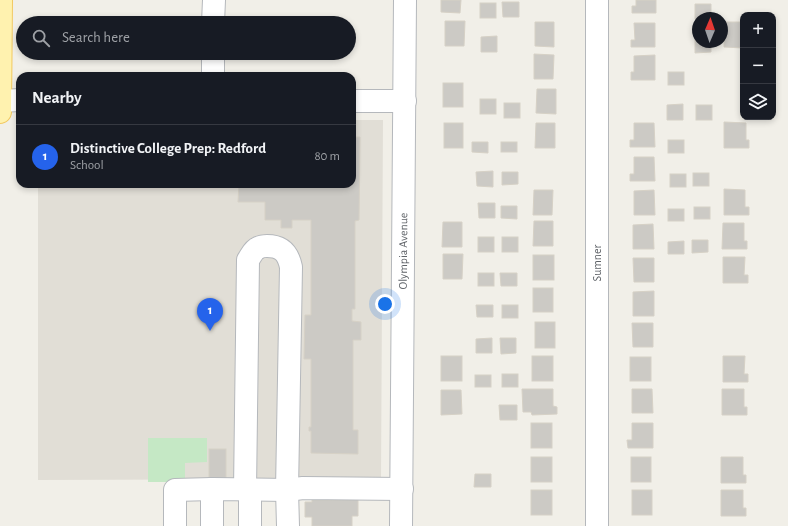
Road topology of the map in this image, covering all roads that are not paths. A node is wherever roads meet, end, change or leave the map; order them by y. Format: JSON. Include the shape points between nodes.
{"nodes":[{"id":1,"x":1,"y":0,"type":"edge"},
{"id":2,"x":214,"y":0,"type":"edge"},
{"id":3,"x":406,"y":0,"type":"edge"},
{"id":4,"x":597,"y":0,"type":"edge"},
{"id":5,"x":213,"y":16,"type":"edge"},
{"id":6,"x":213,"y":60,"type":"edge"},
{"id":7,"x":213,"y":72,"type":"edge"},
{"id":8,"x":16,"y":100,"type":"edge"},
{"id":9,"x":0,"y":101,"type":"edge"},
{"id":10,"x":356,"y":101,"type":"edge"},
{"id":11,"x":405,"y":101,"type":"junction"},
{"id":12,"x":0,"y":112,"type":"edge"},
{"id":13,"x":212,"y":489,"type":"junction"},
{"id":14,"x":402,"y":489,"type":"junction"},
{"id":15,"x":248,"y":490,"type":"junction"},
{"id":16,"x":287,"y":490,"type":"junction"},
{"id":17,"x":175,"y":526,"type":"edge"},
{"id":18,"x":212,"y":526,"type":"edge"},
{"id":19,"x":250,"y":526,"type":"edge"},
{"id":20,"x":288,"y":526,"type":"edge"},
{"id":21,"x":401,"y":526,"type":"edge"},
{"id":22,"x":597,"y":526,"type":"edge"}],
"edges":[{"from":1,"to":9,"type":"main road"},
{"from":2,"to":5,"type":"street"},
{"from":3,"to":11,"type":"street","name":"Olympia Avenue"},
{"from":4,"to":22,"type":"street","name":"Sumner"},
{"from":6,"to":7,"type":"street"},
{"from":8,"to":9,"type":"street"},
{"from":9,"to":12,"type":"main road"},
{"from":10,"to":11,"type":"street"},
{"from":11,"to":14,"type":"street","name":"Olympia Avenue"},
{"from":13,"to":15,"type":"street"},
{"from":13,"to":17,"type":"street","via":[[175,490]]},
{"from":13,"to":18,"type":"street"},
{"from":14,"to":16,"type":"street"},
{"from":14,"to":21,"type":"street","name":"Olympia Avenue"},
{"from":15,"to":16,"type":"street"},
{"from":15,"to":16,"type":"street","via":[[248,260],[257,248],[265,246],[280,248],[286,253],[291,267]]},
{"from":15,"to":19,"type":"street"},
{"from":16,"to":20,"type":"street"}]}
